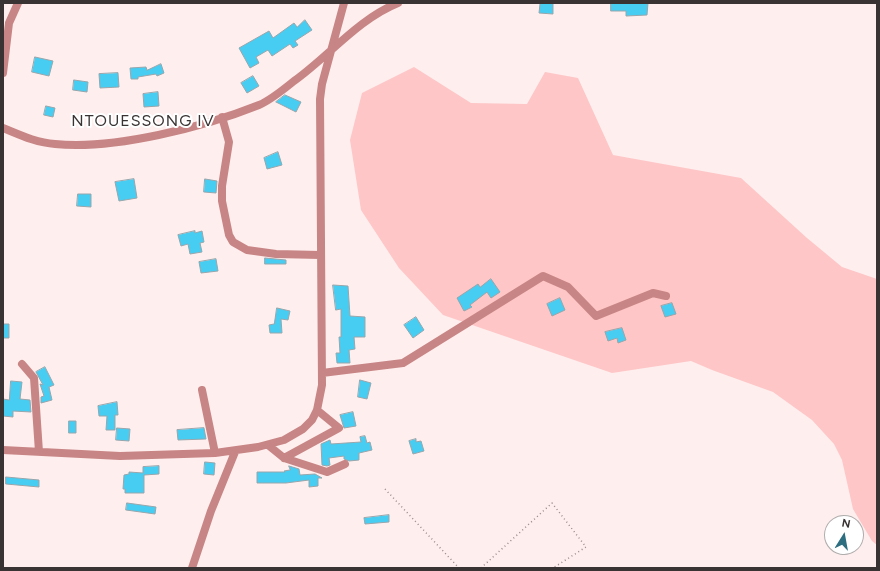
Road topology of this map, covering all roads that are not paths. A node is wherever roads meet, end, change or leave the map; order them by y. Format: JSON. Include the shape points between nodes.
{"nodes":[{"id":1,"x":18,"y":3,"type":"edge"},
{"id":2,"x":344,"y":3,"type":"edge"},
{"id":3,"x":398,"y":3,"type":"edge"},
{"id":4,"x":333,"y":46,"type":"junction"},
{"id":5,"x":3,"y":73,"type":"edge"},
{"id":6,"x":222,"y":117,"type":"junction"},
{"id":7,"x":3,"y":128,"type":"edge"},
{"id":8,"x":320,"y":254,"type":"junction"},
{"id":9,"x":666,"y":296,"type":"dead end"},
{"id":10,"x":22,"y":364,"type":"dead end"},
{"id":11,"x":322,"y":374,"type":"junction"},
{"id":12,"x":202,"y":390,"type":"dead end"},
{"id":13,"x":317,"y":410,"type":"junction"},
{"id":14,"x":268,"y":445,"type":"junction"},
{"id":15,"x":3,"y":450,"type":"edge"},
{"id":16,"x":39,"y":452,"type":"junction"},
{"id":17,"x":235,"y":452,"type":"junction"},
{"id":18,"x":215,"y":453,"type":"junction"},
{"id":19,"x":284,"y":458,"type":"junction"},
{"id":20,"x":345,"y":464,"type":"dead end"},
{"id":21,"x":192,"y":568,"type":"edge"}],
"edges":[{"from":1,"to":5,"type":"street","via":[[9,22]]},
{"from":2,"to":4,"type":"street"},
{"from":3,"to":4,"type":"street"},
{"from":4,"to":6,"type":"street","via":[[309,70],[260,104]]},
{"from":4,"to":8,"type":"street","via":[[320,99]]},
{"from":6,"to":7,"type":"street","via":[[174,132],[73,145],[30,139]]},
{"from":6,"to":8,"type":"street","via":[[229,147],[222,201],[229,234],[234,242],[247,250],[276,254]]},
{"from":8,"to":11,"type":"street"},
{"from":9,"to":11,"type":"street","via":[[653,293],[596,316],[568,287],[543,276],[403,363]]},
{"from":10,"to":16,"type":"street","via":[[34,378]]},
{"from":11,"to":13,"type":"street"},
{"from":12,"to":18,"type":"street"},
{"from":13,"to":14,"type":"street","via":[[312,420],[292,437]]},
{"from":13,"to":19,"type":"street","via":[[339,428]]},
{"from":14,"to":17,"type":"street"},
{"from":14,"to":19,"type":"street"},
{"from":15,"to":16,"type":"street"},
{"from":16,"to":18,"type":"street","via":[[120,456]]},
{"from":17,"to":18,"type":"street"},
{"from":17,"to":21,"type":"street"},
{"from":19,"to":20,"type":"street","via":[[328,472]]}]}
